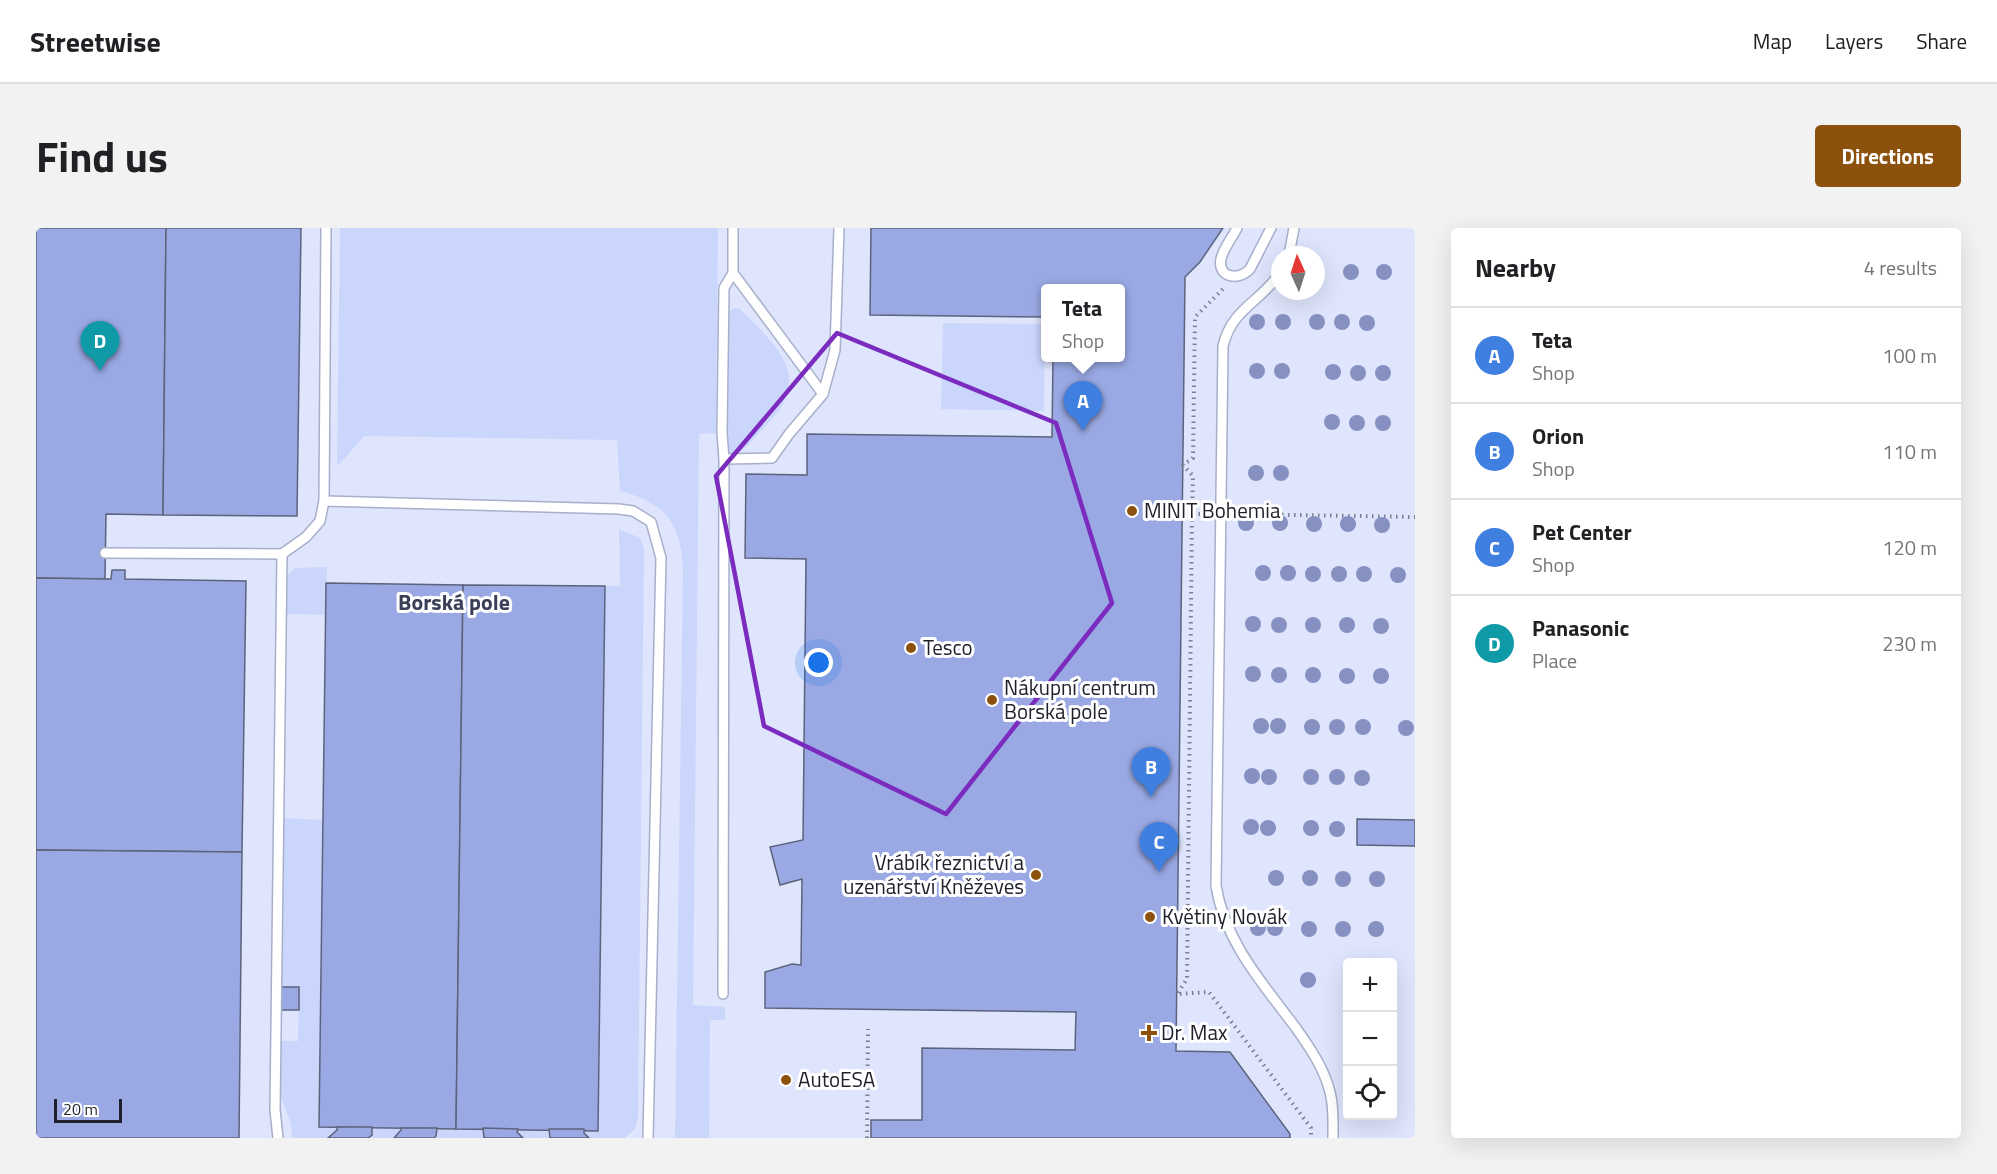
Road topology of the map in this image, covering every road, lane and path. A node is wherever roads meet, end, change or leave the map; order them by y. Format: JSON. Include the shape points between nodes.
{"nodes":[{"id":1,"x":326,"y":228,"type":"edge"},
{"id":2,"x":733,"y":228,"type":"edge"},
{"id":3,"x":839,"y":228,"type":"edge"},
{"id":4,"x":1237,"y":228,"type":"edge"},
{"id":5,"x":1271,"y":228,"type":"edge"},
{"id":6,"x":1294,"y":228,"type":"edge"},
{"id":7,"x":1291,"y":246,"type":"edge"},
{"id":8,"x":733,"y":273,"type":"junction"},
{"id":9,"x":1233,"y":277,"type":"junction"},
{"id":10,"x":1271,"y":284,"type":"edge"},
{"id":11,"x":823,"y":394,"type":"junction"},
{"id":12,"x":724,"y":459,"type":"junction"},
{"id":13,"x":324,"y":501,"type":"junction"},
{"id":14,"x":1221,"y":514,"type":"junction"},
{"id":15,"x":1415,"y":517,"type":"edge"},
{"id":16,"x":105,"y":553,"type":"dead end"},
{"id":17,"x":282,"y":554,"type":"junction"},
{"id":18,"x":723,"y":994,"type":"dead end"},
{"id":19,"x":868,"y":1029,"type":"dead end"},
{"id":20,"x":278,"y":1138,"type":"edge"},
{"id":21,"x":648,"y":1138,"type":"edge"},
{"id":22,"x":867,"y":1138,"type":"edge"},
{"id":23,"x":1333,"y":1138,"type":"edge"}],
"edges":[{"from":1,"to":13,"type":"lane"},
{"from":2,"to":8,"type":"lane"},
{"from":3,"to":11,"type":"lane","via":[[835,350]]},
{"from":4,"to":9,"type":"lane","via":[[1221,262]]},
{"from":5,"to":9,"type":"lane","via":[[1250,269]]},
{"from":6,"to":7,"type":"lane"},
{"from":8,"to":11,"type":"lane"},
{"from":8,"to":12,"type":"lane","via":[[724,288]]},
{"from":9,"to":14,"type":"path","via":[[1195,317],[1193,458],[1183,465],[1193,476],[1192,514]]},
{"from":10,"to":14,"type":"lane","via":[[1234,319],[1225,336]]},
{"from":11,"to":12,"type":"lane","via":[[772,458]]},
{"from":12,"to":18,"type":"lane"},
{"from":13,"to":17,"type":"lane","via":[[320,521]]},
{"from":13,"to":21,"type":"lane","via":[[619,509],[633,511],[651,522],[661,558]]},
{"from":14,"to":15,"type":"path"},
{"from":14,"to":23,"type":"lane","via":[[1218,901],[1235,945],[1324,1073],[1334,1107]]},
{"from":16,"to":17,"type":"lane"},
{"from":17,"to":20,"type":"lane","via":[[275,1110]]},
{"from":19,"to":22,"type":"path"}]}
